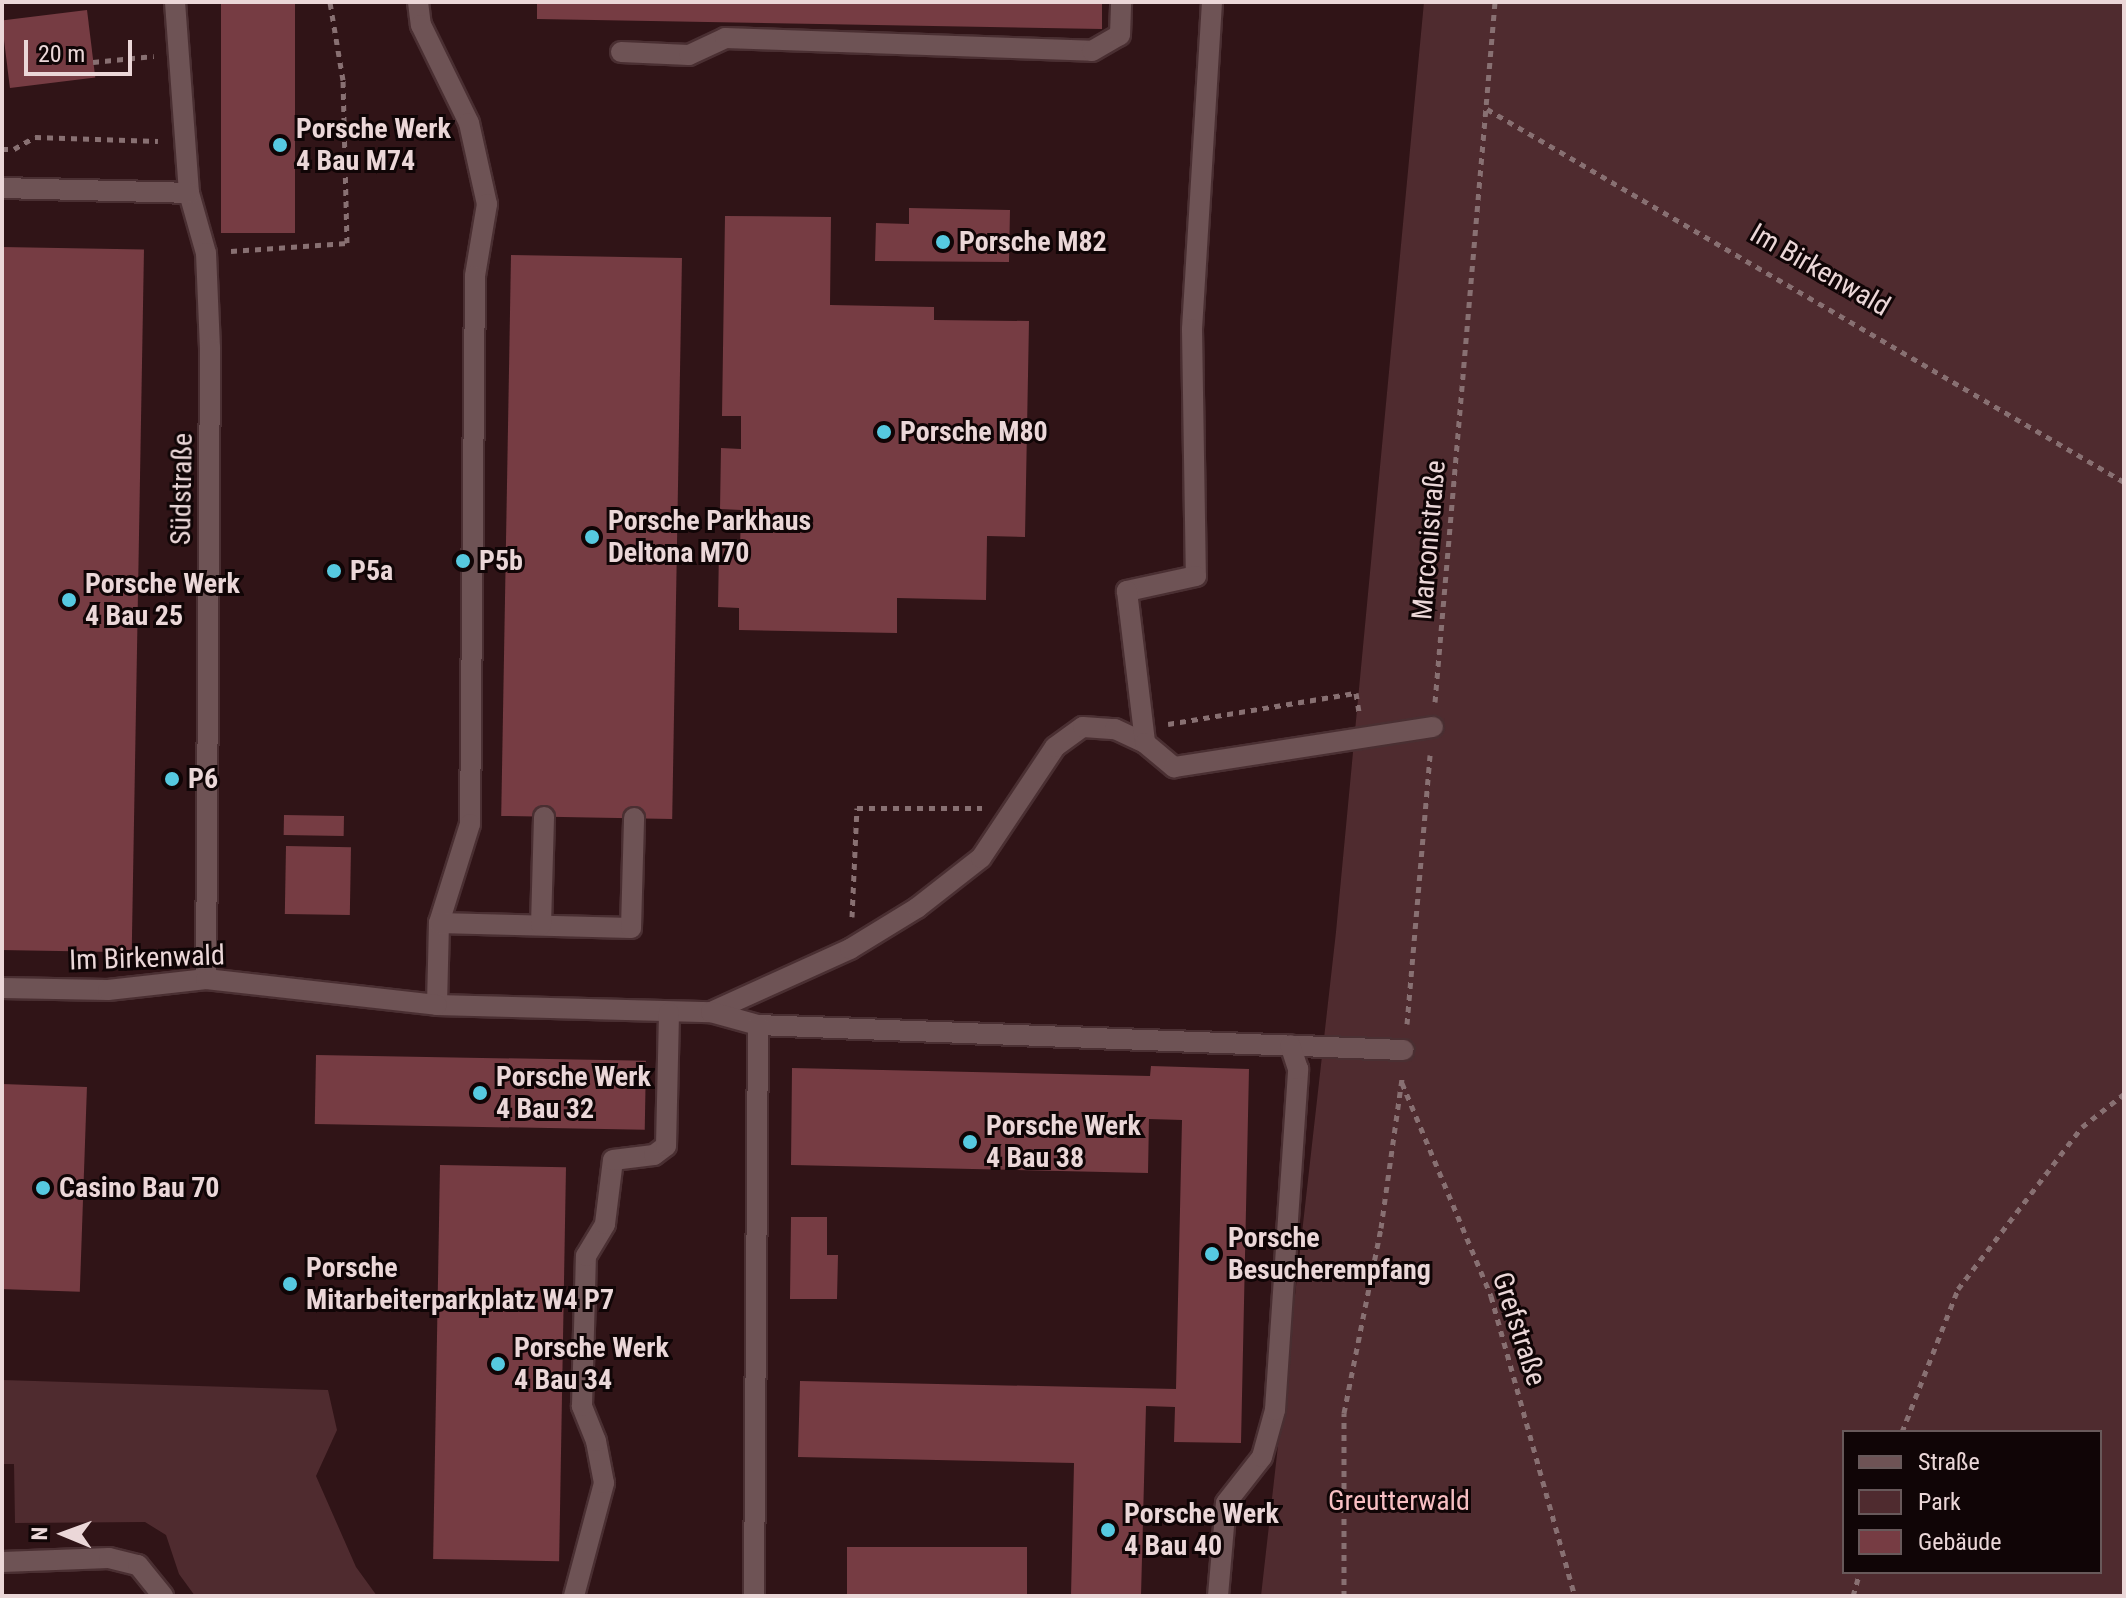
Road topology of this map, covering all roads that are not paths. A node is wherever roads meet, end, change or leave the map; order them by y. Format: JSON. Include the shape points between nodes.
{"nodes":[{"id":1,"x":175,"y":2,"type":"edge"},
{"id":2,"x":418,"y":2,"type":"edge"},
{"id":3,"x":1121,"y":2,"type":"edge"},
{"id":4,"x":1212,"y":2,"type":"edge"},
{"id":5,"x":621,"y":52,"type":"dead end"},
{"id":6,"x":2,"y":188,"type":"edge"},
{"id":7,"x":189,"y":193,"type":"junction"},
{"id":8,"x":1433,"y":727,"type":"road end"},
{"id":9,"x":1144,"y":735,"type":"junction"},
{"id":10,"x":544,"y":817,"type":"dead end"},
{"id":11,"x":634,"y":818,"type":"dead end"},
{"id":12,"x":439,"y":923,"type":"junction"},
{"id":13,"x":541,"y":925,"type":"junction"},
{"id":14,"x":206,"y":979,"type":"junction"},
{"id":15,"x":2,"y":988,"type":"edge"},
{"id":16,"x":437,"y":1005,"type":"junction"},
{"id":17,"x":711,"y":1012,"type":"junction"},
{"id":18,"x":669,"y":1013,"type":"junction"},
{"id":19,"x":758,"y":1025,"type":"junction"},
{"id":20,"x":1290,"y":1045,"type":"junction"},
{"id":21,"x":1404,"y":1050,"type":"road end"},
{"id":22,"x":2,"y":1562,"type":"edge"},
{"id":23,"x":163,"y":1596,"type":"edge"},
{"id":24,"x":574,"y":1596,"type":"edge"},
{"id":25,"x":754,"y":1596,"type":"edge"},
{"id":26,"x":1218,"y":1596,"type":"edge"}],
"edges":[{"from":1,"to":7,"type":"street","name":"Südstraße","via":[[183,53]]},
{"from":2,"to":12,"type":"street","via":[[421,25],[469,123],[487,204],[475,276],[470,824]]},
{"from":3,"to":5,"type":"street","via":[[1120,35],[1092,51],[725,38],[689,55]]},
{"from":4,"to":9,"type":"street","via":[[1192,329],[1196,576],[1127,591]]},
{"from":6,"to":7,"type":"street"},
{"from":7,"to":14,"type":"street","name":"Südstraße","via":[[206,253],[211,390]]},
{"from":8,"to":9,"type":"street","via":[[1174,767]]},
{"from":9,"to":17,"type":"street","via":[[1083,727],[1055,747],[981,858],[917,908],[850,949]]},
{"from":10,"to":13,"type":"street"},
{"from":11,"to":13,"type":"street","via":[[631,928]]},
{"from":12,"to":13,"type":"street"},
{"from":12,"to":16,"type":"street"},
{"from":14,"to":15,"type":"street","name":"Im Birkenwald","via":[[108,990]]},
{"from":14,"to":16,"type":"street","name":"Im Birkenwald"},
{"from":16,"to":18,"type":"street","name":"Im Birkenwald"},
{"from":17,"to":18,"type":"street","name":"Im Birkenwald"},
{"from":17,"to":19,"type":"street"},
{"from":18,"to":24,"type":"street","via":[[666,1146],[654,1155],[613,1160],[605,1224],[586,1256],[582,1406],[604,1483]]},
{"from":19,"to":20,"type":"street"},
{"from":19,"to":25,"type":"street"},
{"from":20,"to":21,"type":"street"},
{"from":20,"to":26,"type":"street","via":[[1298,1069],[1275,1410],[1262,1457],[1226,1503]]},
{"from":22,"to":23,"type":"street","via":[[109,1558],[138,1565]]}]}
